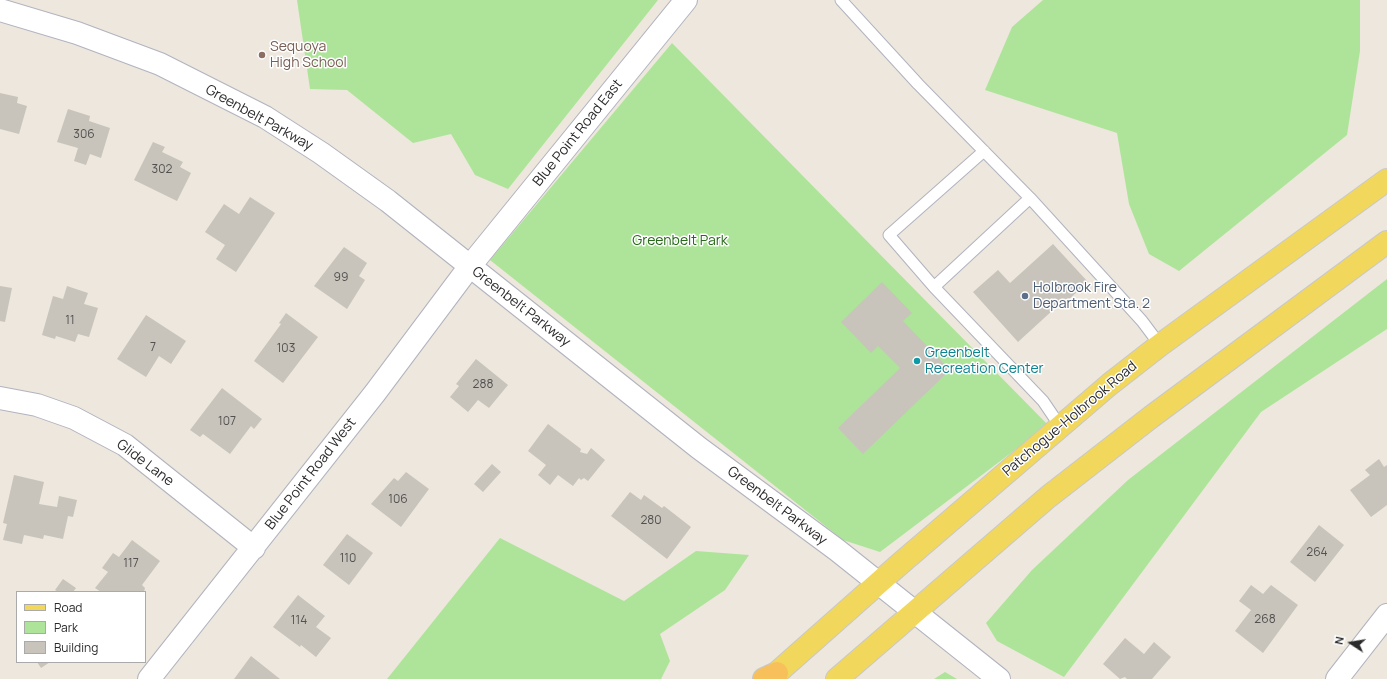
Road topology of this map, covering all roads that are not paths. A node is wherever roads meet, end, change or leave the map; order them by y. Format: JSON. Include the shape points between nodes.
{"nodes":[{"id":1,"x":686,"y":0,"type":"edge"},
{"id":2,"x":841,"y":0,"type":"edge"},
{"id":3,"x":0,"y":10,"type":"edge"},
{"id":4,"x":984,"y":152,"type":"junction"},
{"id":5,"x":1387,"y":180,"type":"edge"},
{"id":6,"x":1030,"y":198,"type":"junction"},
{"id":7,"x":1387,"y":242,"type":"edge"},
{"id":8,"x":470,"y":266,"type":"junction"},
{"id":9,"x":934,"y":286,"type":"junction"},
{"id":10,"x":1160,"y":346,"type":"junction"},
{"id":11,"x":0,"y":398,"type":"edge"},
{"id":12,"x":1060,"y":426,"type":"junction"},
{"id":13,"x":254,"y":548,"type":"junction"},
{"id":14,"x":878,"y":583,"type":"junction"},
{"id":15,"x":914,"y":612,"type":"junction"},
{"id":16,"x":1387,"y":615,"type":"edge"},
{"id":17,"x":770,"y":677,"type":"edge"},
{"id":18,"x":149,"y":679,"type":"edge"},
{"id":19,"x":837,"y":679,"type":"edge"},
{"id":20,"x":999,"y":679,"type":"edge"},
{"id":21,"x":1336,"y":679,"type":"edge"}],
"edges":[{"from":1,"to":8,"type":"street","name":"Blue Point Road East"},
{"from":2,"to":4,"type":"lane"},
{"from":3,"to":8,"type":"street","name":"Greenbelt Parkway","via":[[160,64],[265,117],[388,201]]},
{"from":4,"to":6,"type":"lane"},
{"from":4,"to":9,"type":"lane","via":[[889,235]]},
{"from":5,"to":10,"type":"main road","name":"Patchogue-Holbrook Road"},
{"from":6,"to":9,"type":"lane"},
{"from":6,"to":10,"type":"lane","via":[[1142,321]]},
{"from":7,"to":15,"type":"main road","via":[[1078,473]]},
{"from":8,"to":13,"type":"street","name":"Blue Point Road West"},
{"from":8,"to":14,"type":"street","name":"Greenbelt Parkway","via":[[699,448]]},
{"from":9,"to":12,"type":"lane","via":[[1043,401]]},
{"from":10,"to":12,"type":"main road","name":"Patchogue-Holbrook Road"},
{"from":11,"to":13,"type":"street","name":"Glide Lane","via":[[36,405],[74,418],[125,445]]},
{"from":12,"to":14,"type":"main road","name":"Patchogue-Holbrook Road"},
{"from":13,"to":18,"type":"street","name":"Blue Point Road West"},
{"from":14,"to":15,"type":"street","name":"Greenbelt Parkway"},
{"from":14,"to":17,"type":"main road","name":"Patchogue-Holbrook Road"},
{"from":15,"to":19,"type":"main road"},
{"from":15,"to":20,"type":"street","name":"Greenbelt Parkway"},
{"from":16,"to":21,"type":"street"}]}
